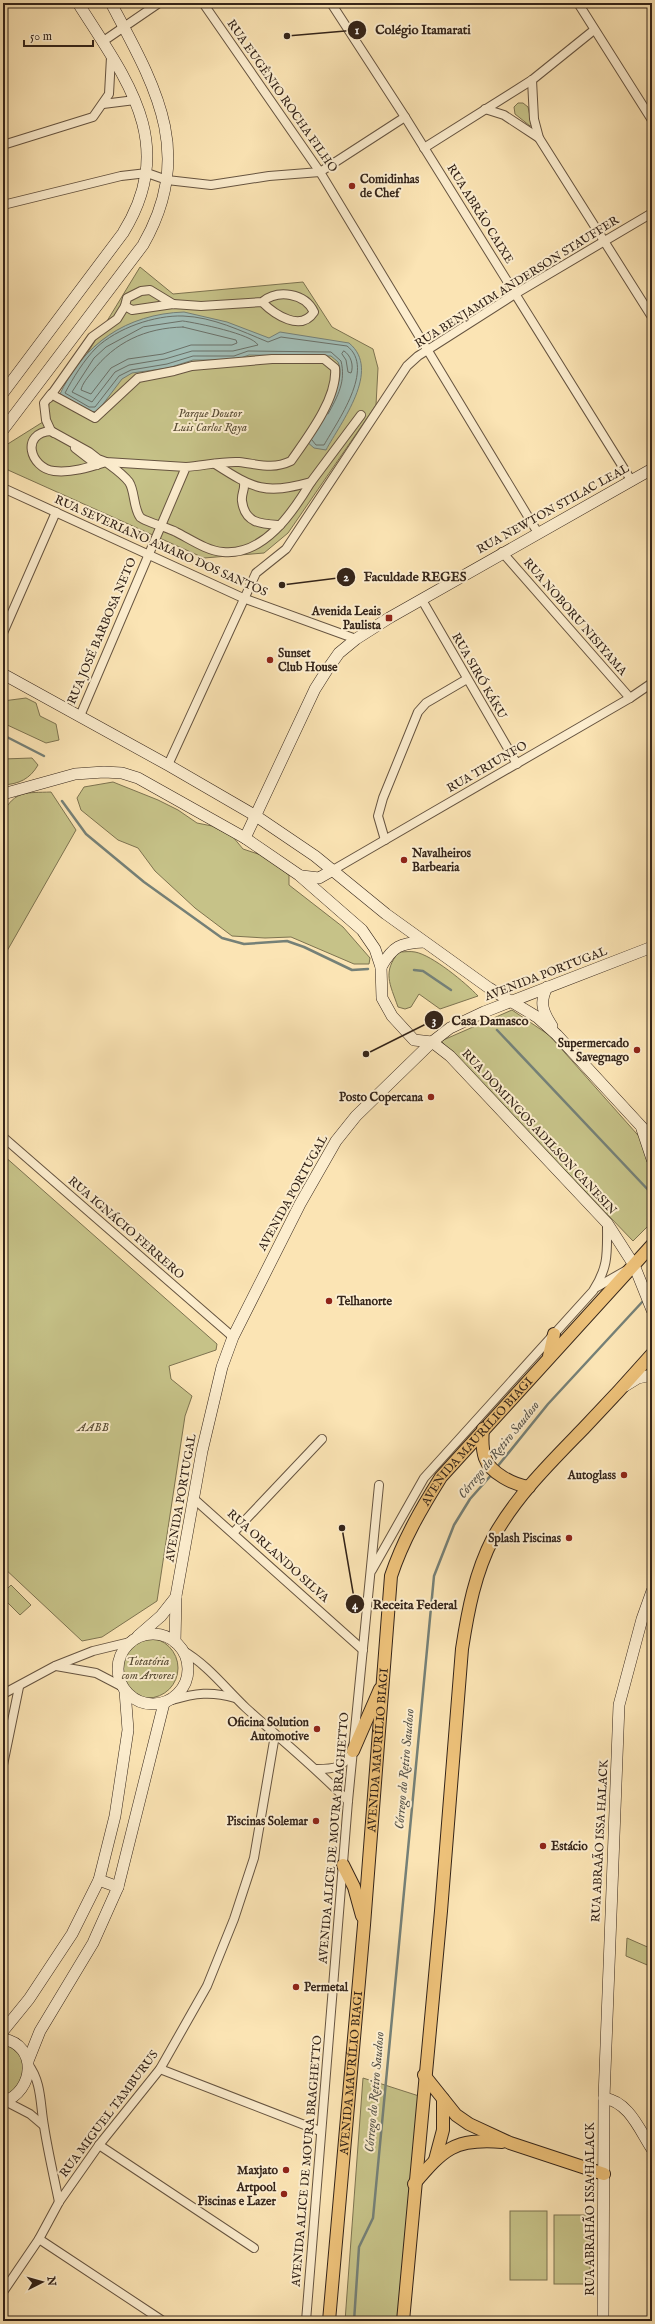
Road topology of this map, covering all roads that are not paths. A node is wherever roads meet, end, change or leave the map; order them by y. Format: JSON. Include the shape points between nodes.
{"nodes":[{"id":1,"x":78,"y":3,"type":"edge"},
{"id":2,"x":111,"y":3,"type":"edge"},
{"id":3,"x":159,"y":3,"type":"edge"},
{"id":4,"x":203,"y":3,"type":"edge"},
{"id":5,"x":331,"y":3,"type":"edge"},
{"id":6,"x":578,"y":3,"type":"edge"},
{"id":7,"x":124,"y":28,"type":"junction"},
{"id":8,"x":594,"y":30,"type":"junction"},
{"id":9,"x":102,"y":42,"type":"junction"},
{"id":10,"x":111,"y":57,"type":"junction"},
{"id":11,"x":532,"y":80,"type":"junction"},
{"id":12,"x":135,"y":100,"type":"junction"},
{"id":13,"x":103,"y":104,"type":"junction"},
{"id":14,"x":485,"y":109,"type":"junction"},
{"id":15,"x":406,"y":117,"type":"junction"},
{"id":16,"x":652,"y":120,"type":"edge"},
{"id":17,"x":539,"y":138,"type":"junction"},
{"id":18,"x":3,"y":144,"type":"edge"},
{"id":19,"x":424,"y":148,"type":"junction"},
{"id":20,"x":320,"y":172,"type":"junction"},
{"id":21,"x":147,"y":173,"type":"junction"},
{"id":22,"x":167,"y":180,"type":"junction"},
{"id":23,"x":3,"y":205,"type":"edge"},
{"id":24,"x":652,"y":213,"type":"edge"},
{"id":25,"x":605,"y":241,"type":"junction"},
{"id":26,"x":516,"y":294,"type":"junction"},
{"id":27,"x":262,"y":302,"type":"junction"},
{"id":28,"x":173,"y":304,"type":"junction"},
{"id":29,"x":125,"y":306,"type":"junction"},
{"id":30,"x":652,"y":317,"type":"edge"},
{"id":31,"x":427,"y":350,"type":"junction"},
{"id":32,"x":4,"y":391,"type":"edge"},
{"id":33,"x":51,"y":394,"type":"junction"},
{"id":34,"x":361,"y":414,"type":"dead end"},
{"id":35,"x":3,"y":430,"type":"edge"},
{"id":36,"x":51,"y":431,"type":"junction"},
{"id":37,"x":106,"y":462,"type":"junction"},
{"id":38,"x":215,"y":464,"type":"junction"},
{"id":39,"x":97,"y":465,"type":"junction"},
{"id":40,"x":186,"y":467,"type":"junction"},
{"id":41,"x":652,"y":469,"type":"edge"},
{"id":42,"x":631,"y":480,"type":"junction"},
{"id":43,"x":311,"y":482,"type":"junction"},
{"id":44,"x":244,"y":483,"type":"junction"},
{"id":45,"x":3,"y":488,"type":"edge"},
{"id":46,"x":56,"y":512,"type":"junction"},
{"id":47,"x":162,"y":524,"type":"junction"},
{"id":48,"x":280,"y":525,"type":"junction"},
{"id":49,"x":538,"y":533,"type":"junction"},
{"id":50,"x":502,"y":552,"type":"junction"},
{"id":51,"x":148,"y":556,"type":"junction"},
{"id":52,"x":243,"y":598,"type":"junction"},
{"id":53,"x":422,"y":600,"type":"junction"},
{"id":54,"x":3,"y":633,"type":"edge"},
{"id":55,"x":356,"y":638,"type":"junction"},
{"id":56,"x":3,"y":674,"type":"edge"},
{"id":57,"x":467,"y":679,"type":"junction"},
{"id":58,"x":652,"y":683,"type":"edge"},
{"id":59,"x":630,"y":698,"type":"junction"},
{"id":60,"x":80,"y":716,"type":"junction"},
{"id":61,"x":517,"y":764,"type":"junction"},
{"id":62,"x":168,"y":765,"type":"junction"},
{"id":63,"x":3,"y":794,"type":"edge"},
{"id":64,"x":256,"y":816,"type":"junction"},
{"id":65,"x":245,"y":838,"type":"junction"},
{"id":66,"x":385,"y":840,"type":"junction"},
{"id":67,"x":333,"y":870,"type":"junction"},
{"id":68,"x":299,"y":875,"type":"junction"},
{"id":69,"x":424,"y":942,"type":"junction"},
{"id":70,"x":652,"y":948,"type":"edge"},
{"id":71,"x":381,"y":967,"type":"junction"},
{"id":72,"x":546,"y":988,"type":"junction"},
{"id":73,"x":510,"y":1001,"type":"junction"},
{"id":74,"x":557,"y":1035,"type":"junction"},
{"id":75,"x":432,"y":1042,"type":"junction"},
{"id":76,"x":640,"y":1125,"type":"junction"},
{"id":77,"x":3,"y":1137,"type":"edge"},
{"id":78,"x":652,"y":1138,"type":"edge"},
{"id":79,"x":652,"y":1159,"type":"edge"},
{"id":80,"x":608,"y":1223,"type":"junction"},
{"id":81,"x":652,"y":1245,"type":"edge"},
{"id":82,"x":634,"y":1265,"type":"junction"},
{"id":83,"x":594,"y":1289,"type":"junction"},
{"id":84,"x":652,"y":1310,"type":"edge"},
{"id":85,"x":554,"y":1334,"type":"junction"},
{"id":86,"x":233,"y":1337,"type":"junction"},
{"id":87,"x":652,"y":1354,"type":"edge"},
{"id":88,"x":549,"y":1357,"type":"junction"},
{"id":89,"x":652,"y":1375,"type":"edge"},
{"id":90,"x":622,"y":1388,"type":"junction"},
{"id":91,"x":482,"y":1429,"type":"junction"},
{"id":92,"x":322,"y":1439,"type":"dead end"},
{"id":93,"x":379,"y":1485,"type":"dead end"},
{"id":94,"x":529,"y":1487,"type":"junction"},
{"id":95,"x":194,"y":1498,"type":"junction"},
{"id":96,"x":234,"y":1532,"type":"junction"},
{"id":97,"x":371,"y":1572,"type":"junction"},
{"id":98,"x":652,"y":1591,"type":"edge"},
{"id":99,"x":176,"y":1596,"type":"junction"},
{"id":100,"x":133,"y":1640,"type":"junction"},
{"id":101,"x":179,"y":1646,"type":"junction"},
{"id":102,"x":363,"y":1650,"type":"junction"},
{"id":103,"x":55,"y":1666,"type":"junction"},
{"id":104,"x":384,"y":1678,"type":"junction"},
{"id":105,"x":19,"y":1687,"type":"junction"},
{"id":106,"x":123,"y":1688,"type":"junction"},
{"id":107,"x":3,"y":1694,"type":"edge"},
{"id":108,"x":237,"y":1699,"type":"junction"},
{"id":109,"x":168,"y":1701,"type":"junction"},
{"id":110,"x":275,"y":1735,"type":"junction"},
{"id":111,"x":353,"y":1751,"type":"junction"},
{"id":112,"x":3,"y":1765,"type":"edge"},
{"id":113,"x":317,"y":1769,"type":"junction"},
{"id":114,"x":348,"y":1801,"type":"junction"},
{"id":115,"x":343,"y":1866,"type":"junction"},
{"id":116,"x":99,"y":1880,"type":"junction"},
{"id":117,"x":118,"y":1887,"type":"junction"},
{"id":118,"x":364,"y":1925,"type":"junction"},
{"id":119,"x":3,"y":2030,"type":"edge"},
{"id":120,"x":3,"y":2039,"type":"edge"},
{"id":121,"x":28,"y":2063,"type":"junction"},
{"id":122,"x":160,"y":2069,"type":"junction"},
{"id":123,"x":424,"y":2075,"type":"junction"},
{"id":124,"x":604,"y":2098,"type":"junction"},
{"id":125,"x":443,"y":2099,"type":"junction"},
{"id":126,"x":4,"y":2101,"type":"edge"},
{"id":127,"x":43,"y":2125,"type":"junction"},
{"id":128,"x":320,"y":2131,"type":"junction"},
{"id":129,"x":510,"y":2143,"type":"junction"},
{"id":130,"x":99,"y":2145,"type":"junction"},
{"id":131,"x":652,"y":2149,"type":"edge"},
{"id":132,"x":435,"y":2160,"type":"junction"},
{"id":133,"x":604,"y":2174,"type":"junction"},
{"id":134,"x":414,"y":2184,"type":"junction"},
{"id":135,"x":59,"y":2202,"type":"junction"},
{"id":136,"x":39,"y":2239,"type":"junction"},
{"id":137,"x":254,"y":2248,"type":"dead end"},
{"id":138,"x":3,"y":2292,"type":"edge"},
{"id":139,"x":162,"y":2321,"type":"edge"},
{"id":140,"x":306,"y":2321,"type":"edge"},
{"id":141,"x":329,"y":2321,"type":"edge"},
{"id":142,"x":402,"y":2321,"type":"edge"},
{"id":143,"x":603,"y":2321,"type":"edge"}],
"edges":[{"from":1,"to":9,"type":"street"},
{"from":2,"to":7,"type":"street"},
{"from":3,"to":7,"type":"street"},
{"from":4,"to":20,"type":"street","name":"RUA EUGÊNIO ROCHA FILHO"},
{"from":5,"to":15,"type":"street","name":"RUA ABRÃO CAIXE"},
{"from":6,"to":8,"type":"street"},
{"from":7,"to":9,"type":"street"},
{"from":7,"to":22,"type":"street","via":[[146,70],[163,114],[167,133]]},
{"from":8,"to":11,"type":"street"},
{"from":8,"to":16,"type":"street"},
{"from":9,"to":10,"type":"street"},
{"from":10,"to":12,"type":"street"},
{"from":10,"to":13,"type":"street","via":[[109,94]]},
{"from":11,"to":14,"type":"street"},
{"from":11,"to":17,"type":"street","via":[[534,120]]},
{"from":12,"to":13,"type":"street"},
{"from":12,"to":21,"type":"street","via":[[147,136]]},
{"from":13,"to":18,"type":"street","via":[[87,121]]},
{"from":14,"to":17,"type":"street","via":[[504,114]]},
{"from":14,"to":19,"type":"street"},
{"from":15,"to":19,"type":"street","name":"RUA ABRÃO CAIXE"},
{"from":15,"to":20,"type":"street"},
{"from":17,"to":25,"type":"street"},
{"from":19,"to":26,"type":"street","name":"RUA ABRÃO CAIXE"},
{"from":20,"to":22,"type":"street","via":[[269,176],[211,185]]},
{"from":20,"to":31,"type":"street","name":"RUA EUGÊNIO ROCHA FILHO"},
{"from":21,"to":22,"type":"street"},
{"from":21,"to":23,"type":"street","via":[[121,176]]},
{"from":21,"to":32,"type":"street","via":[[134,216],[124,233]]},
{"from":22,"to":35,"type":"street","via":[[154,227],[144,245]]},
{"from":24,"to":25,"type":"street","name":"RUA BENJAMIM ANDERSON STAUFFER"},
{"from":25,"to":26,"type":"street","name":"RUA BENJAMIM ANDERSON STAUFFER"},
{"from":25,"to":30,"type":"street"},
{"from":26,"to":31,"type":"street","name":"RUA BENJAMIM ANDERSON STAUFFER"},
{"from":26,"to":42,"type":"street","name":"RUA ABRÃO CAIXE"},
{"from":27,"to":27,"type":"street","via":[[273,313],[293,321],[304,321],[311,318],[314,312],[310,304],[286,294],[269,296]]},
{"from":27,"to":28,"type":"street","via":[[201,306]]},
{"from":28,"to":29,"type":"street","via":[[132,310]]},
{"from":28,"to":29,"type":"street","via":[[158,293],[146,290],[126,298]]},
{"from":29,"to":33,"type":"street","via":[[117,319],[92,337]]},
{"from":31,"to":49,"type":"street","name":"RUA EUGÊNIO ROCHA FILHO"},
{"from":31,"to":52,"type":"street","name":"RUA BENJAMIM ANDERSON STAUFFER","via":[[408,366],[286,549],[256,573]]},
{"from":33,"to":36,"type":"street","via":[[46,406],[47,426]]},
{"from":33,"to":38,"type":"street","via":[[95,418],[138,378],[192,366],[272,359],[324,359],[330,362],[335,368],[336,378],[328,400],[290,461],[281,466],[270,467],[238,462]]},
{"from":34,"to":43,"type":"street"},
{"from":36,"to":37,"type":"street"},
{"from":36,"to":39,"type":"street"},
{"from":36,"to":39,"type":"street","via":[[43,431],[34,436],[31,445],[35,460],[43,468],[68,471]]},
{"from":37,"to":39,"type":"street"},
{"from":37,"to":40,"type":"street"},
{"from":37,"to":47,"type":"street","via":[[130,483],[140,517]]},
{"from":38,"to":40,"type":"street"},
{"from":38,"to":44,"type":"street"},
{"from":40,"to":47,"type":"street","name":"RUA JOSÉ BARBOSA NETO"},
{"from":41,"to":42,"type":"street","name":"RUA NEWTON STILAC LEAL"},
{"from":42,"to":49,"type":"street","name":"RUA NEWTON STILAC LEAL"},
{"from":43,"to":44,"type":"street","via":[[278,489]]},
{"from":43,"to":48,"type":"street"},
{"from":44,"to":48,"type":"street","via":[[242,501],[246,512],[256,523]]},
{"from":45,"to":46,"type":"street","name":"RUA SEVERIANO AMARO DOS SANTOS"},
{"from":46,"to":51,"type":"street","name":"RUA SEVERIANO AMARO DOS SANTOS"},
{"from":46,"to":54,"type":"street"},
{"from":47,"to":48,"type":"street","via":[[207,547],[223,552],[238,552],[255,546]]},
{"from":47,"to":51,"type":"street","name":"RUA JOSÉ BARBOSA NETO"},
{"from":49,"to":50,"type":"street","name":"RUA NEWTON STILAC LEAL"},
{"from":50,"to":53,"type":"street","name":"RUA NEWTON STILAC LEAL"},
{"from":50,"to":59,"type":"street","name":"RUA NOBORU NISIYAMA"},
{"from":51,"to":52,"type":"street","name":"RUA SEVERIANO AMARO DOS SANTOS"},
{"from":51,"to":60,"type":"street","name":"RUA JOSÉ BARBOSA NETO"},
{"from":52,"to":55,"type":"street","name":"RUA SEVERIANO AMARO DOS SANTOS"},
{"from":52,"to":62,"type":"street","name":"RUA BENJAMIM ANDERSON STAUFFER"},
{"from":53,"to":55,"type":"street","name":"RUA NEWTON STILAC LEAL"},
{"from":53,"to":57,"type":"street","name":"RUA SIRÓ KÁKU"},
{"from":55,"to":64,"type":"street","name":"RUA NEWTON STILAC LEAL","via":[[340,653],[315,689]]},
{"from":56,"to":60,"type":"street"},
{"from":57,"to":61,"type":"street","name":"RUA SIRÓ KÁKU"},
{"from":57,"to":66,"type":"street","via":[[426,703],[418,712],[378,816]]},
{"from":58,"to":59,"type":"street","name":"RUA TRIUNFO"},
{"from":59,"to":61,"type":"street","name":"RUA TRIUNFO"},
{"from":60,"to":62,"type":"street"},
{"from":61,"to":66,"type":"street","name":"RUA TRIUNFO"},
{"from":62,"to":64,"type":"street"},
{"from":63,"to":65,"type":"street","via":[[75,774],[122,773],[138,778]]},
{"from":64,"to":65,"type":"street","name":"RUA NEWTON STILAC LEAL"},
{"from":64,"to":67,"type":"street"},
{"from":65,"to":68,"type":"street"},
{"from":66,"to":67,"type":"street","name":"RUA TRIUNFO"},
{"from":67,"to":68,"type":"street","via":[[319,878]]},
{"from":67,"to":69,"type":"street"},
{"from":68,"to":71,"type":"street","via":[[362,930],[375,950]]},
{"from":69,"to":71,"type":"street","via":[[399,946],[390,952]]},
{"from":69,"to":73,"type":"street"},
{"from":70,"to":72,"type":"street","name":"AVENIDA PORTUGAL"},
{"from":71,"to":75,"type":"street","via":[[382,998],[392,1016],[414,1040]]},
{"from":72,"to":73,"type":"street","name":"AVENIDA PORTUGAL"},
{"from":72,"to":74,"type":"street","via":[[542,1006]]},
{"from":73,"to":74,"type":"street","via":[[537,1017]]},
{"from":73,"to":75,"type":"street","name":"AVENIDA PORTUGAL","via":[[450,1028]]},
{"from":74,"to":76,"type":"street"},
{"from":75,"to":80,"type":"street","name":"RUA DOMINGOS ADILSON CANESIN","via":[[450,1056]]},
{"from":75,"to":86,"type":"street","name":"AVENIDA PORTUGAL","via":[[356,1116],[336,1141],[300,1204]]},
{"from":76,"to":78,"type":"street"},
{"from":76,"to":79,"type":"street"},
{"from":77,"to":86,"type":"street","name":"RUA IGNÁCIO FERRERO"},
{"from":80,"to":82,"type":"street","name":"RUA DOMINGOS ADILSON CANESIN"},
{"from":80,"to":83,"type":"street","name":"AVENIDA MAURÍLIO BIAGI","via":[[607,1255],[603,1275]]},
{"from":81,"to":82,"type":"main road","name":"AVENIDA MAURÍLIO BIAGI"},
{"from":82,"to":83,"type":"street","name":"AVENIDA MAURÍLIO BIAGI"},
{"from":82,"to":84,"type":"street","name":"RUA DOMINGOS ADILSON CANESIN"},
{"from":82,"to":88,"type":"main road","name":"AVENIDA MAURÍLIO BIAGI"},
{"from":83,"to":85,"type":"street","name":"AVENIDA MAURÍLIO BIAGI"},
{"from":85,"to":88,"type":"main road"},
{"from":85,"to":97,"type":"street","name":"AVENIDA MAURÍLIO BIAGI","via":[[424,1478]]},
{"from":86,"to":95,"type":"street","name":"AVENIDA PORTUGAL","via":[[213,1398]]},
{"from":87,"to":90,"type":"main road"},
{"from":88,"to":91,"type":"main road","name":"AVENIDA MAURÍLIO BIAGI"},
{"from":89,"to":90,"type":"street","via":[[638,1378]]},
{"from":90,"to":94,"type":"main road"},
{"from":91,"to":94,"type":"main road","via":[[482,1447],[487,1463],[508,1481]]},
{"from":91,"to":104,"type":"main road","name":"AVENIDA MAURÍLIO BIAGI","via":[[441,1477],[416,1515],[401,1545],[391,1576],[385,1630]]},
{"from":92,"to":96,"type":"street"},
{"from":93,"to":97,"type":"street"},
{"from":94,"to":123,"type":"main road","via":[[507,1515],[493,1539],[480,1568],[469,1606],[462,1649]]},
{"from":95,"to":96,"type":"street","name":"RUA ORLANDO SILVA"},
{"from":95,"to":99,"type":"street","name":"AVENIDA PORTUGAL"},
{"from":96,"to":102,"type":"street","name":"RUA ORLANDO SILVA"},
{"from":97,"to":102,"type":"street","name":"AVENIDA ALICE DE MOURA BRAGHETTO"},
{"from":98,"to":124,"type":"street","name":"RUA ABRAÃO ISSA HALACK","via":[[642,1618],[620,1705]]},
{"from":99,"to":100,"type":"street","name":"AVENIDA PORTUGAL","via":[[161,1616]]},
{"from":99,"to":101,"type":"street","name":"AVENIDA PORTUGAL"},
{"from":100,"to":101,"type":"street","via":[[156,1634]]},
{"from":100,"to":103,"type":"street"},
{"from":100,"to":106,"type":"street","via":[[122,1651],[118,1662],[118,1674]]},
{"from":101,"to":108,"type":"street","via":[[206,1666]]},
{"from":101,"to":109,"type":"street","via":[[187,1660],[186,1682],[180,1692]]},
{"from":102,"to":111,"type":"street","name":"AVENIDA ALICE DE MOURA BRAGHETTO"},
{"from":103,"to":105,"type":"street"},
{"from":103,"to":106,"type":"street","via":[[96,1673]]},
{"from":104,"to":111,"type":"main road"},
{"from":104,"to":118,"type":"main road","name":"AVENIDA MAURÍLIO BIAGI"},
{"from":105,"to":107,"type":"street"},
{"from":105,"to":112,"type":"street"},
{"from":106,"to":109,"type":"street","via":[[134,1699],[147,1704]]},
{"from":106,"to":116,"type":"street","via":[[128,1730],[115,1816]]},
{"from":108,"to":109,"type":"street","via":[[206,1692]]},
{"from":108,"to":110,"type":"street"},
{"from":109,"to":117,"type":"street"},
{"from":110,"to":113,"type":"street"},
{"from":110,"to":122,"type":"street","name":"RUA MIGUEL TAMBURUS","via":[[254,1858],[234,1920],[207,1986]]},
{"from":111,"to":113,"type":"street","via":[[345,1763],[338,1767]]},
{"from":111,"to":114,"type":"street","name":"AVENIDA ALICE DE MOURA BRAGHETTO"},
{"from":113,"to":114,"type":"street"},
{"from":114,"to":115,"type":"street","name":"AVENIDA ALICE DE MOURA BRAGHETTO"},
{"from":115,"to":118,"type":"main road","via":[[354,1887]]},
{"from":115,"to":128,"type":"street","name":"AVENIDA ALICE DE MOURA BRAGHETTO"},
{"from":116,"to":117,"type":"street"},
{"from":116,"to":119,"type":"street","via":[[68,1940],[29,1999]]},
{"from":117,"to":121,"type":"street","via":[[92,1943],[40,2031]]},
{"from":118,"to":141,"type":"main road","name":"AVENIDA MAURÍLIO BIAGI"},
{"from":120,"to":121,"type":"street","via":[[21,2048]]},
{"from":121,"to":126,"type":"street","via":[[26,2083],[20,2092]]},
{"from":121,"to":127,"type":"street","via":[[36,2076]]},
{"from":122,"to":128,"type":"street"},
{"from":122,"to":130,"type":"street","name":"RUA MIGUEL TAMBURUS"},
{"from":123,"to":125,"type":"main road"},
{"from":123,"to":134,"type":"main road"},
{"from":124,"to":131,"type":"street","via":[[614,2099],[623,2105]]},
{"from":124,"to":133,"type":"street","name":"RUA ABRAHÃO ISSA HALACK"},
{"from":125,"to":129,"type":"main road","via":[[456,2115],[469,2124]]},
{"from":125,"to":132,"type":"main road","via":[[444,2130]]},
{"from":126,"to":127,"type":"street"},
{"from":127,"to":135,"type":"street"},
{"from":128,"to":140,"type":"street","name":"AVENIDA ALICE DE MOURA BRAGHETTO"},
{"from":129,"to":132,"type":"main road","via":[[467,2142],[450,2148]]},
{"from":129,"to":133,"type":"main road"},
{"from":130,"to":135,"type":"street","name":"RUA MIGUEL TAMBURUS"},
{"from":130,"to":137,"type":"street"},
{"from":132,"to":134,"type":"main road"},
{"from":133,"to":143,"type":"street","name":"RUA ABRAHÃO ISSA HALACK"},
{"from":134,"to":142,"type":"main road"},
{"from":135,"to":136,"type":"street","name":"RUA MIGUEL TAMBURUS"},
{"from":136,"to":138,"type":"street","name":"RUA MIGUEL TAMBURUS"},
{"from":136,"to":139,"type":"street"}]}
